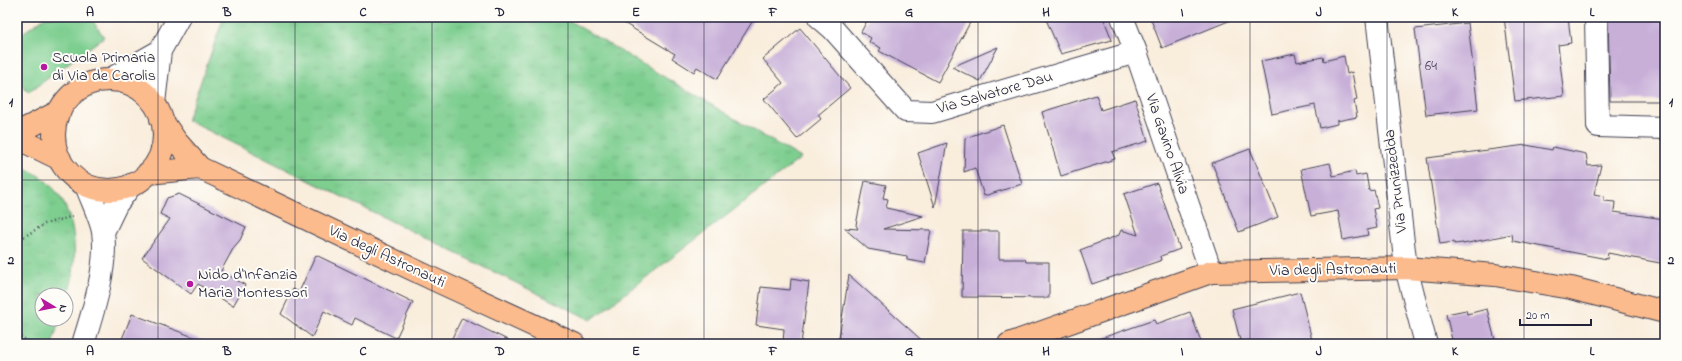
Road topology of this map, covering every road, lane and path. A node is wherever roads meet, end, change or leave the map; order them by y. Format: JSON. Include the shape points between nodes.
{"nodes":[{"id":1,"x":179,"y":17,"type":"edge"},
{"id":2,"x":819,"y":17,"type":"edge"},
{"id":3,"x":1122,"y":17,"type":"edge"},
{"id":4,"x":1377,"y":17,"type":"edge"},
{"id":5,"x":1596,"y":17,"type":"edge"},
{"id":6,"x":160,"y":51,"type":"junction"},
{"id":7,"x":1136,"y":52,"type":"junction"},
{"id":8,"x":109,"y":80,"type":"junction"},
{"id":9,"x":60,"y":111,"type":"junction"},
{"id":10,"x":157,"y":111,"type":"junction"},
{"id":11,"x":1665,"y":128,"type":"edge"},
{"id":12,"x":17,"y":134,"type":"edge"},
{"id":13,"x":17,"y":138,"type":"edge"},
{"id":14,"x":60,"y":159,"type":"junction"},
{"id":15,"x":200,"y":168,"type":"junction"},
{"id":16,"x":139,"y":179,"type":"junction"},
{"id":17,"x":86,"y":185,"type":"junction"},
{"id":18,"x":74,"y":216,"type":"dead end"},
{"id":19,"x":103,"y":232,"type":"junction"},
{"id":20,"x":17,"y":241,"type":"edge"},
{"id":21,"x":1406,"y":268,"type":"junction"},
{"id":22,"x":1211,"y":272,"type":"junction"},
{"id":23,"x":1665,"y":312,"type":"edge"},
{"id":24,"x":17,"y":335,"type":"edge"},
{"id":25,"x":33,"y":344,"type":"edge"},
{"id":26,"x":83,"y":344,"type":"edge"},
{"id":27,"x":574,"y":344,"type":"edge"},
{"id":28,"x":1009,"y":344,"type":"edge"},
{"id":29,"x":1426,"y":344,"type":"edge"}],
"edges":[{"from":1,"to":6,"type":"street"},
{"from":2,"to":7,"type":"street","name":"Via Salvatore Dau","via":[[833,29],[906,110],[932,112]]},
{"from":3,"to":7,"type":"street","name":"Via Gavino Alivia"},
{"from":4,"to":21,"type":"street","name":"Via Prunizzedda"},
{"from":5,"to":11,"type":"street","via":[[1598,126]]},
{"from":6,"to":8,"type":"street"},
{"from":6,"to":10,"type":"street"},
{"from":7,"to":22,"type":"street","name":"Via Gavino Alivia"},
{"from":8,"to":9,"type":"main road","via":[[92,82],[77,90]]},
{"from":8,"to":10,"type":"main road","via":[[126,83],[142,91]]},
{"from":9,"to":12,"type":"main road"},
{"from":9,"to":14,"type":"main road","via":[[53,135]]},
{"from":10,"to":15,"type":"main road","name":"Via degli Astronauti","via":[[176,141]]},
{"from":10,"to":16,"type":"main road","via":[[164,136],[161,153],[153,169]]},
{"from":13,"to":14,"type":"main road"},
{"from":14,"to":17,"type":"main road","via":[[63,167],[75,179]]},
{"from":15,"to":16,"type":"main road"},
{"from":15,"to":27,"type":"main road","name":"Via degli Astronauti"},
{"from":16,"to":17,"type":"main road","via":[[124,188],[106,190]]},
{"from":16,"to":19,"type":"street","via":[[116,205]]},
{"from":17,"to":19,"type":"street"},
{"from":18,"to":20,"type":"path","via":[[45,224]]},
{"from":19,"to":26,"type":"street","via":[[100,286]]},
{"from":21,"to":22,"type":"main road","name":"Via degli Astronauti"},
{"from":21,"to":23,"type":"main road","name":"Via degli Astronauti","via":[[1495,275],[1571,288]]},
{"from":21,"to":29,"type":"street","name":"Via Prunizzedda"},
{"from":22,"to":28,"type":"main road","name":"Via degli Astronauti"},
{"from":24,"to":25,"type":"path"}]}
